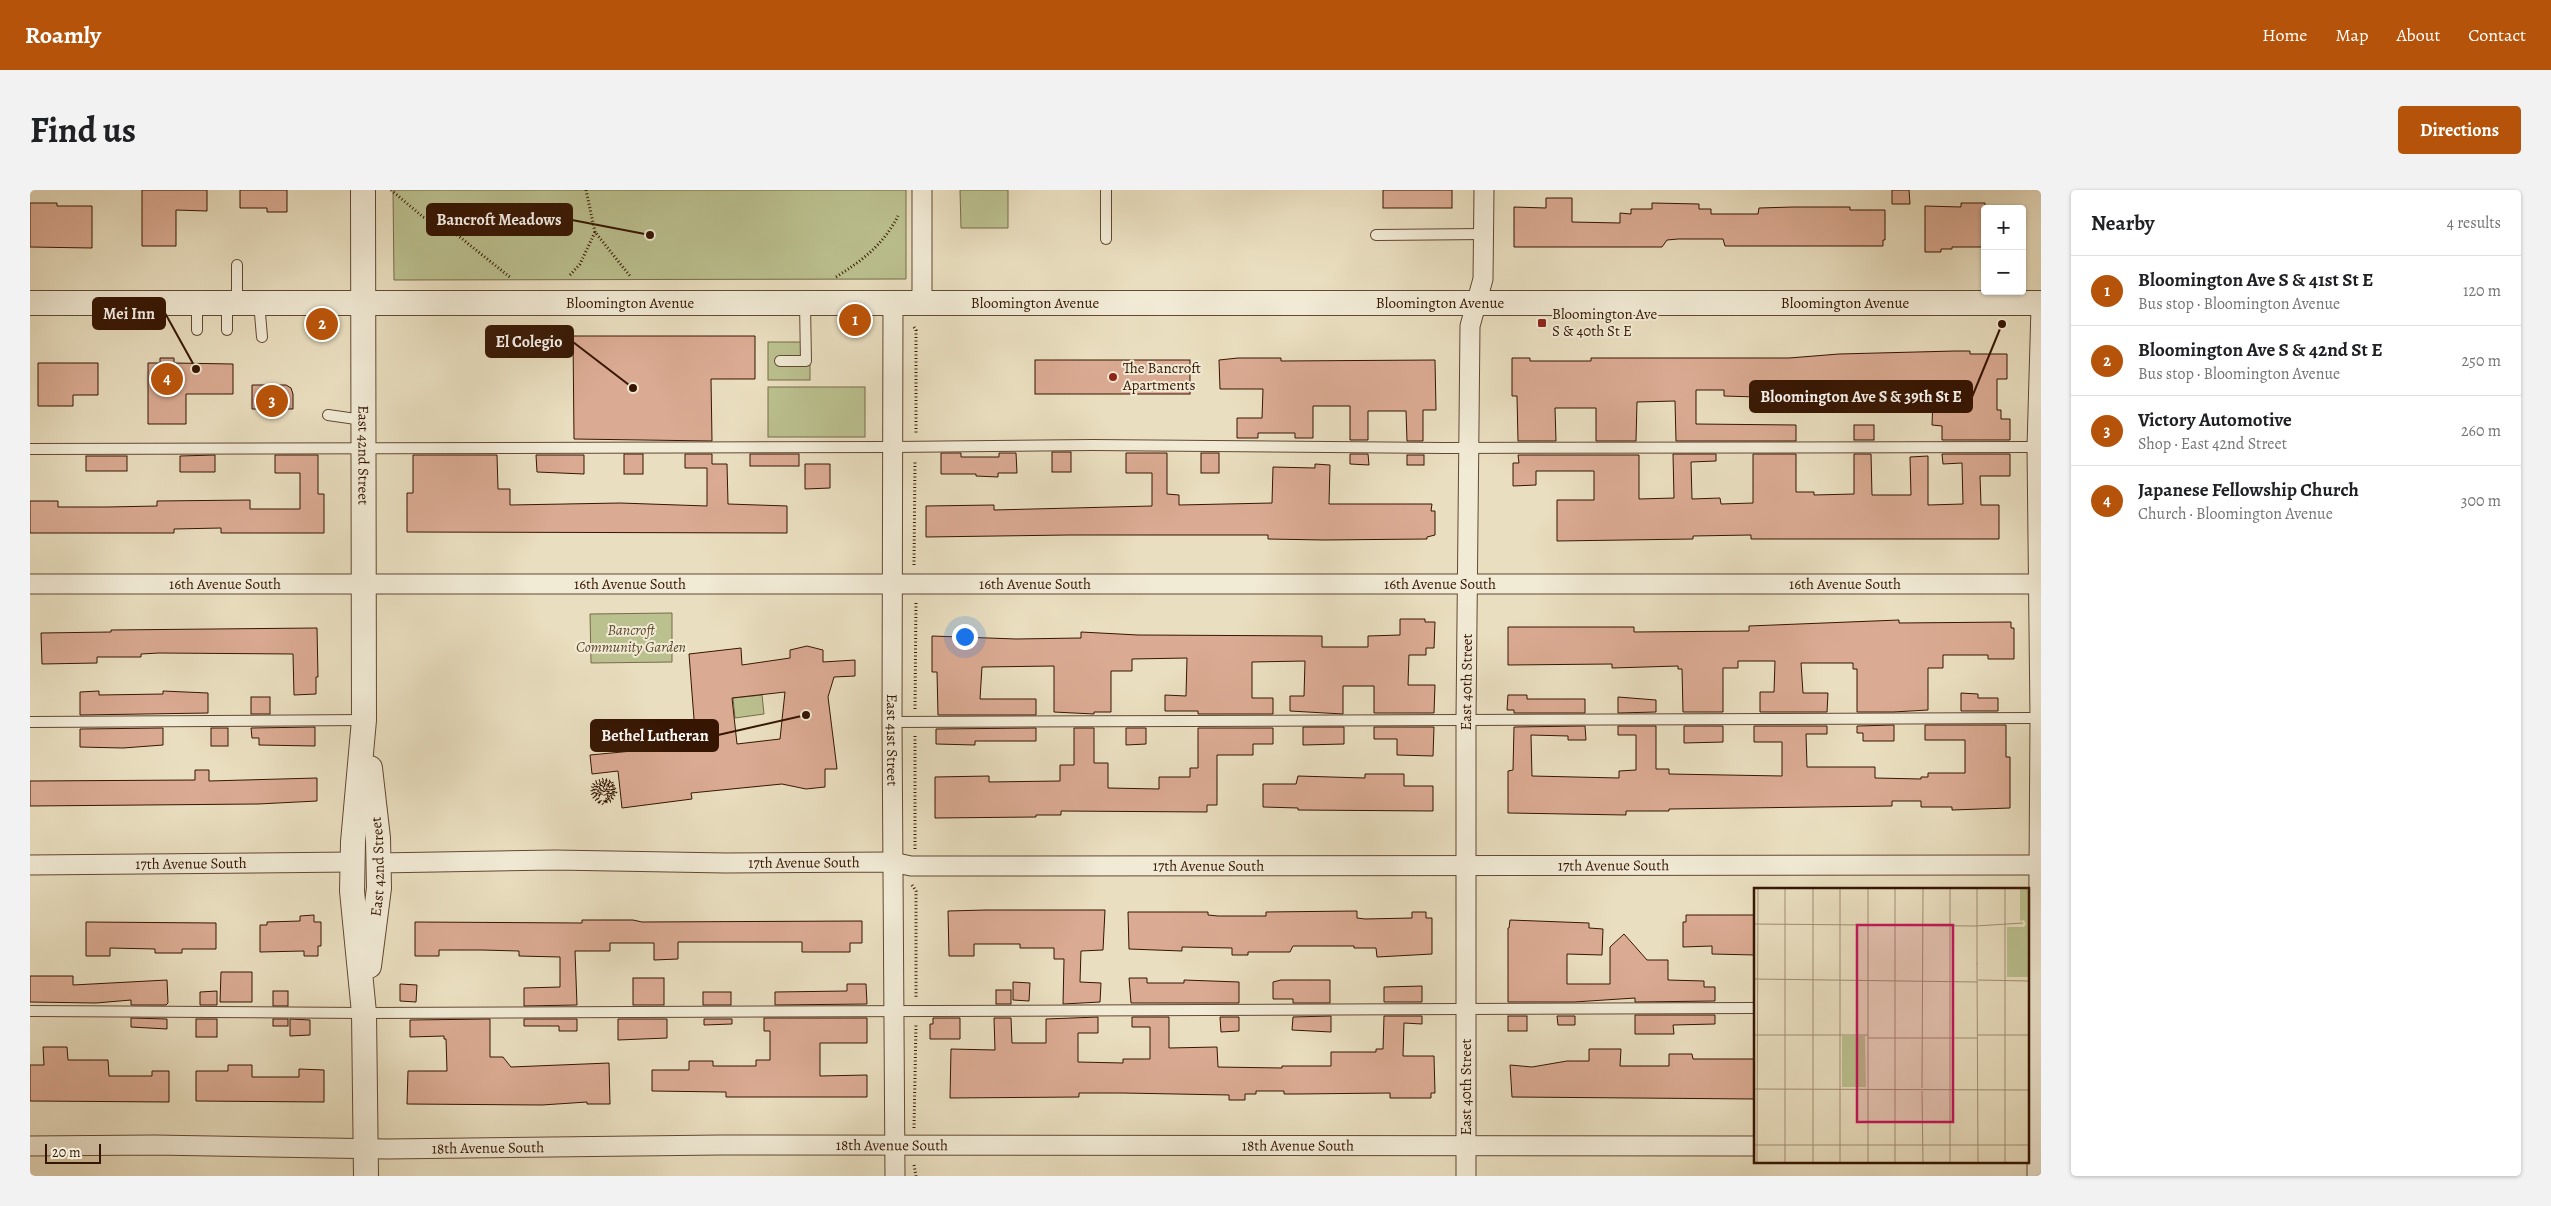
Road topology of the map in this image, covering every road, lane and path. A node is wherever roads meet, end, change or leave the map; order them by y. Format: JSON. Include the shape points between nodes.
{"nodes":[{"id":1,"x":363,"y":190,"type":"edge"},
{"id":2,"x":391,"y":190,"type":"edge"},
{"id":3,"x":586,"y":190,"type":"edge"},
{"id":4,"x":922,"y":190,"type":"edge"},
{"id":5,"x":1106,"y":190,"type":"edge"},
{"id":6,"x":1484,"y":190,"type":"edge"},
{"id":7,"x":898,"y":216,"type":"dead end"},
{"id":8,"x":595,"y":232,"type":"junction"},
{"id":9,"x":1376,"y":234,"type":"dead end"},
{"id":10,"x":1484,"y":234,"type":"junction"},
{"id":11,"x":1106,"y":239,"type":"dead end"},
{"id":12,"x":237,"y":265,"type":"dead end"},
{"id":13,"x":570,"y":275,"type":"dead end"},
{"id":14,"x":630,"y":276,"type":"dead end"},
{"id":15,"x":836,"y":277,"type":"dead end"},
{"id":16,"x":511,"y":278,"type":"dead end"},
{"id":17,"x":197,"y":302,"type":"junction"},
{"id":18,"x":241,"y":302,"type":"junction"},
{"id":19,"x":30,"y":303,"type":"edge"},
{"id":20,"x":363,"y":303,"type":"junction"},
{"id":21,"x":2041,"y":303,"type":"edge"},
{"id":22,"x":805,"y":304,"type":"junction"},
{"id":23,"x":893,"y":304,"type":"junction"},
{"id":24,"x":922,"y":304,"type":"junction"},
{"id":25,"x":1477,"y":304,"type":"junction"},
{"id":26,"x":2041,"y":307,"type":"edge"},
{"id":27,"x":197,"y":330,"type":"dead end"},
{"id":28,"x":227,"y":330,"type":"dead end"},
{"id":29,"x":262,"y":337,"type":"dead end"},
{"id":30,"x":780,"y":361,"type":"dead end"},
{"id":31,"x":328,"y":415,"type":"dead end"},
{"id":32,"x":363,"y":420,"type":"junction"},
{"id":33,"x":363,"y":447,"type":"junction"},
{"id":34,"x":2039,"y":447,"type":"edge"},
{"id":35,"x":30,"y":448,"type":"edge"},
{"id":36,"x":894,"y":448,"type":"junction"},
{"id":37,"x":1468,"y":448,"type":"junction"},
{"id":38,"x":363,"y":583,"type":"junction"},
{"id":39,"x":30,"y":584,"type":"edge"},
{"id":40,"x":1467,"y":584,"type":"junction"},
{"id":41,"x":2039,"y":584,"type":"edge"},
{"id":42,"x":893,"y":585,"type":"junction"},
{"id":43,"x":2041,"y":718,"type":"edge"},
{"id":44,"x":1466,"y":719,"type":"junction"},
{"id":45,"x":364,"y":720,"type":"junction"},
{"id":46,"x":30,"y":722,"type":"edge"},
{"id":47,"x":892,"y":722,"type":"junction"},
{"id":48,"x":604,"y":791,"type":"dead end"},
{"id":49,"x":604,"y":805,"type":"dead end"},
{"id":50,"x":352,"y":862,"type":"junction"},
{"id":51,"x":892,"y":862,"type":"junction"},
{"id":52,"x":378,"y":863,"type":"junction"},
{"id":53,"x":30,"y":865,"type":"edge"},
{"id":54,"x":2040,"y":865,"type":"edge"},
{"id":55,"x":1467,"y":866,"type":"junction"},
{"id":56,"x":2035,"y":1007,"type":"edge"},
{"id":57,"x":1754,"y":1008,"type":"edge"},
{"id":58,"x":1466,"y":1009,"type":"junction"},
{"id":59,"x":30,"y":1011,"type":"edge"},
{"id":60,"x":895,"y":1011,"type":"junction"},
{"id":61,"x":364,"y":1013,"type":"junction"},
{"id":62,"x":1466,"y":1145,"type":"junction"},
{"id":63,"x":30,"y":1146,"type":"edge"},
{"id":64,"x":1754,"y":1146,"type":"edge"},
{"id":65,"x":2035,"y":1146,"type":"edge"},
{"id":66,"x":895,"y":1147,"type":"junction"},
{"id":67,"x":366,"y":1148,"type":"junction"},
{"id":68,"x":366,"y":1176,"type":"edge"},
{"id":69,"x":895,"y":1176,"type":"edge"},
{"id":70,"x":1466,"y":1176,"type":"edge"},
{"id":71,"x":2037,"y":1176,"type":"edge"}],
"edges":[{"from":1,"to":20,"type":"street","name":"East 42nd Street"},
{"from":2,"to":16,"type":"path","via":[[423,217],[446,226]]},
{"from":3,"to":8,"type":"path"},
{"from":4,"to":24,"type":"street"},
{"from":5,"to":11,"type":"lane"},
{"from":6,"to":10,"type":"street","name":"East 40th Street"},
{"from":7,"to":15,"type":"path","via":[[889,234],[874,251]]},
{"from":8,"to":13,"type":"path","via":[[580,264]]},
{"from":8,"to":14,"type":"path"},
{"from":9,"to":10,"type":"lane"},
{"from":10,"to":25,"type":"street","name":"East 40th Street","via":[[1484,279]]},
{"from":12,"to":18,"type":"lane"},
{"from":17,"to":18,"type":"street","name":"Bloomington Avenue"},
{"from":17,"to":19,"type":"street","name":"Bloomington Avenue"},
{"from":17,"to":27,"type":"lane"},
{"from":18,"to":20,"type":"street","name":"Bloomington Avenue"},
{"from":18,"to":28,"type":"lane"},
{"from":18,"to":29,"type":"lane"},
{"from":20,"to":22,"type":"street","name":"Bloomington Avenue"},
{"from":20,"to":32,"type":"street","name":"East 42nd Street"},
{"from":21,"to":25,"type":"street","name":"Bloomington Avenue"},
{"from":22,"to":23,"type":"street","name":"Bloomington Avenue"},
{"from":22,"to":30,"type":"lane","via":[[806,361]]},
{"from":23,"to":24,"type":"street","name":"Bloomington Avenue"},
{"from":23,"to":36,"type":"street","name":"East 41st Street"},
{"from":24,"to":25,"type":"street","name":"Bloomington Avenue"},
{"from":25,"to":37,"type":"street","name":"East 40th Street","via":[[1470,326]]},
{"from":26,"to":34,"type":"street"},
{"from":31,"to":32,"type":"lane"},
{"from":32,"to":33,"type":"street","name":"East 42nd Street"},
{"from":33,"to":35,"type":"lane"},
{"from":33,"to":36,"type":"lane"},
{"from":33,"to":38,"type":"street","name":"East 42nd Street"},
{"from":34,"to":37,"type":"lane"},
{"from":34,"to":41,"type":"street"},
{"from":36,"to":37,"type":"lane","via":[[1092,445]]},
{"from":36,"to":42,"type":"street","name":"East 41st Street"},
{"from":37,"to":40,"type":"street","name":"East 40th Street"},
{"from":38,"to":39,"type":"street","name":"16th Avenue South"},
{"from":38,"to":42,"type":"street","name":"16th Avenue South"},
{"from":38,"to":45,"type":"street","name":"East 42nd Street"},
{"from":40,"to":41,"type":"street","name":"16th Avenue South"},
{"from":40,"to":42,"type":"street","name":"16th Avenue South"},
{"from":40,"to":44,"type":"street","name":"East 40th Street"},
{"from":41,"to":43,"type":"street"},
{"from":42,"to":47,"type":"street","name":"East 41st Street"},
{"from":43,"to":44,"type":"lane"},
{"from":43,"to":54,"type":"street"},
{"from":44,"to":47,"type":"lane"},
{"from":44,"to":55,"type":"street","name":"East 40th Street"},
{"from":45,"to":46,"type":"lane"},
{"from":45,"to":50,"type":"street","name":"East 42nd Street"},
{"from":45,"to":52,"type":"street","name":"East 42nd Street"},
{"from":47,"to":51,"type":"street","name":"East 41st Street"},
{"from":48,"to":49,"type":"path","via":[[605,796],[609,795],[608,786],[602,785],[598,793],[600,795],[604,786],[608,790],[608,794],[605,788],[601,796],[597,794],[599,785],[607,784],[611,792],[604,802],[611,801],[616,792],[612,782],[604,778],[595,782],[592,795],[599,802],[593,792],[596,784],[605,781],[614,787],[613,796],[606,801],[613,793],[612,786],[603,782],[598,783],[595,788],[595,795]]},
{"from":50,"to":53,"type":"street","name":"17th Avenue South"},
{"from":50,"to":61,"type":"street","name":"East 42nd Street"},
{"from":51,"to":52,"type":"street","name":"17th Avenue South","via":[[555,860]]},
{"from":51,"to":55,"type":"street","name":"17th Avenue South","via":[[910,866]]},
{"from":51,"to":60,"type":"street","name":"East 41st Street"},
{"from":52,"to":61,"type":"street","name":"East 42nd Street","via":[[379,888]]},
{"from":54,"to":55,"type":"street","name":"17th Avenue South"},
{"from":54,"to":56,"type":"street"},
{"from":55,"to":58,"type":"street","name":"East 40th Street"},
{"from":56,"to":65,"type":"street"},
{"from":57,"to":58,"type":"lane"},
{"from":58,"to":60,"type":"lane"},
{"from":58,"to":62,"type":"street","name":"East 40th Street"},
{"from":59,"to":61,"type":"lane"},
{"from":60,"to":61,"type":"lane"},
{"from":60,"to":66,"type":"street","name":"East 41st Street"},
{"from":61,"to":67,"type":"street","name":"East 42nd Street"},
{"from":62,"to":64,"type":"street","name":"18th Avenue South"},
{"from":62,"to":66,"type":"street","name":"18th Avenue South"},
{"from":62,"to":70,"type":"street","name":"East 40th Street"},
{"from":63,"to":67,"type":"street","name":"18th Avenue South"},
{"from":65,"to":71,"type":"street"},
{"from":66,"to":67,"type":"street","name":"18th Avenue South"},
{"from":66,"to":69,"type":"street","name":"East 41st Street"},
{"from":67,"to":68,"type":"street","name":"East 42nd Street"}]}
